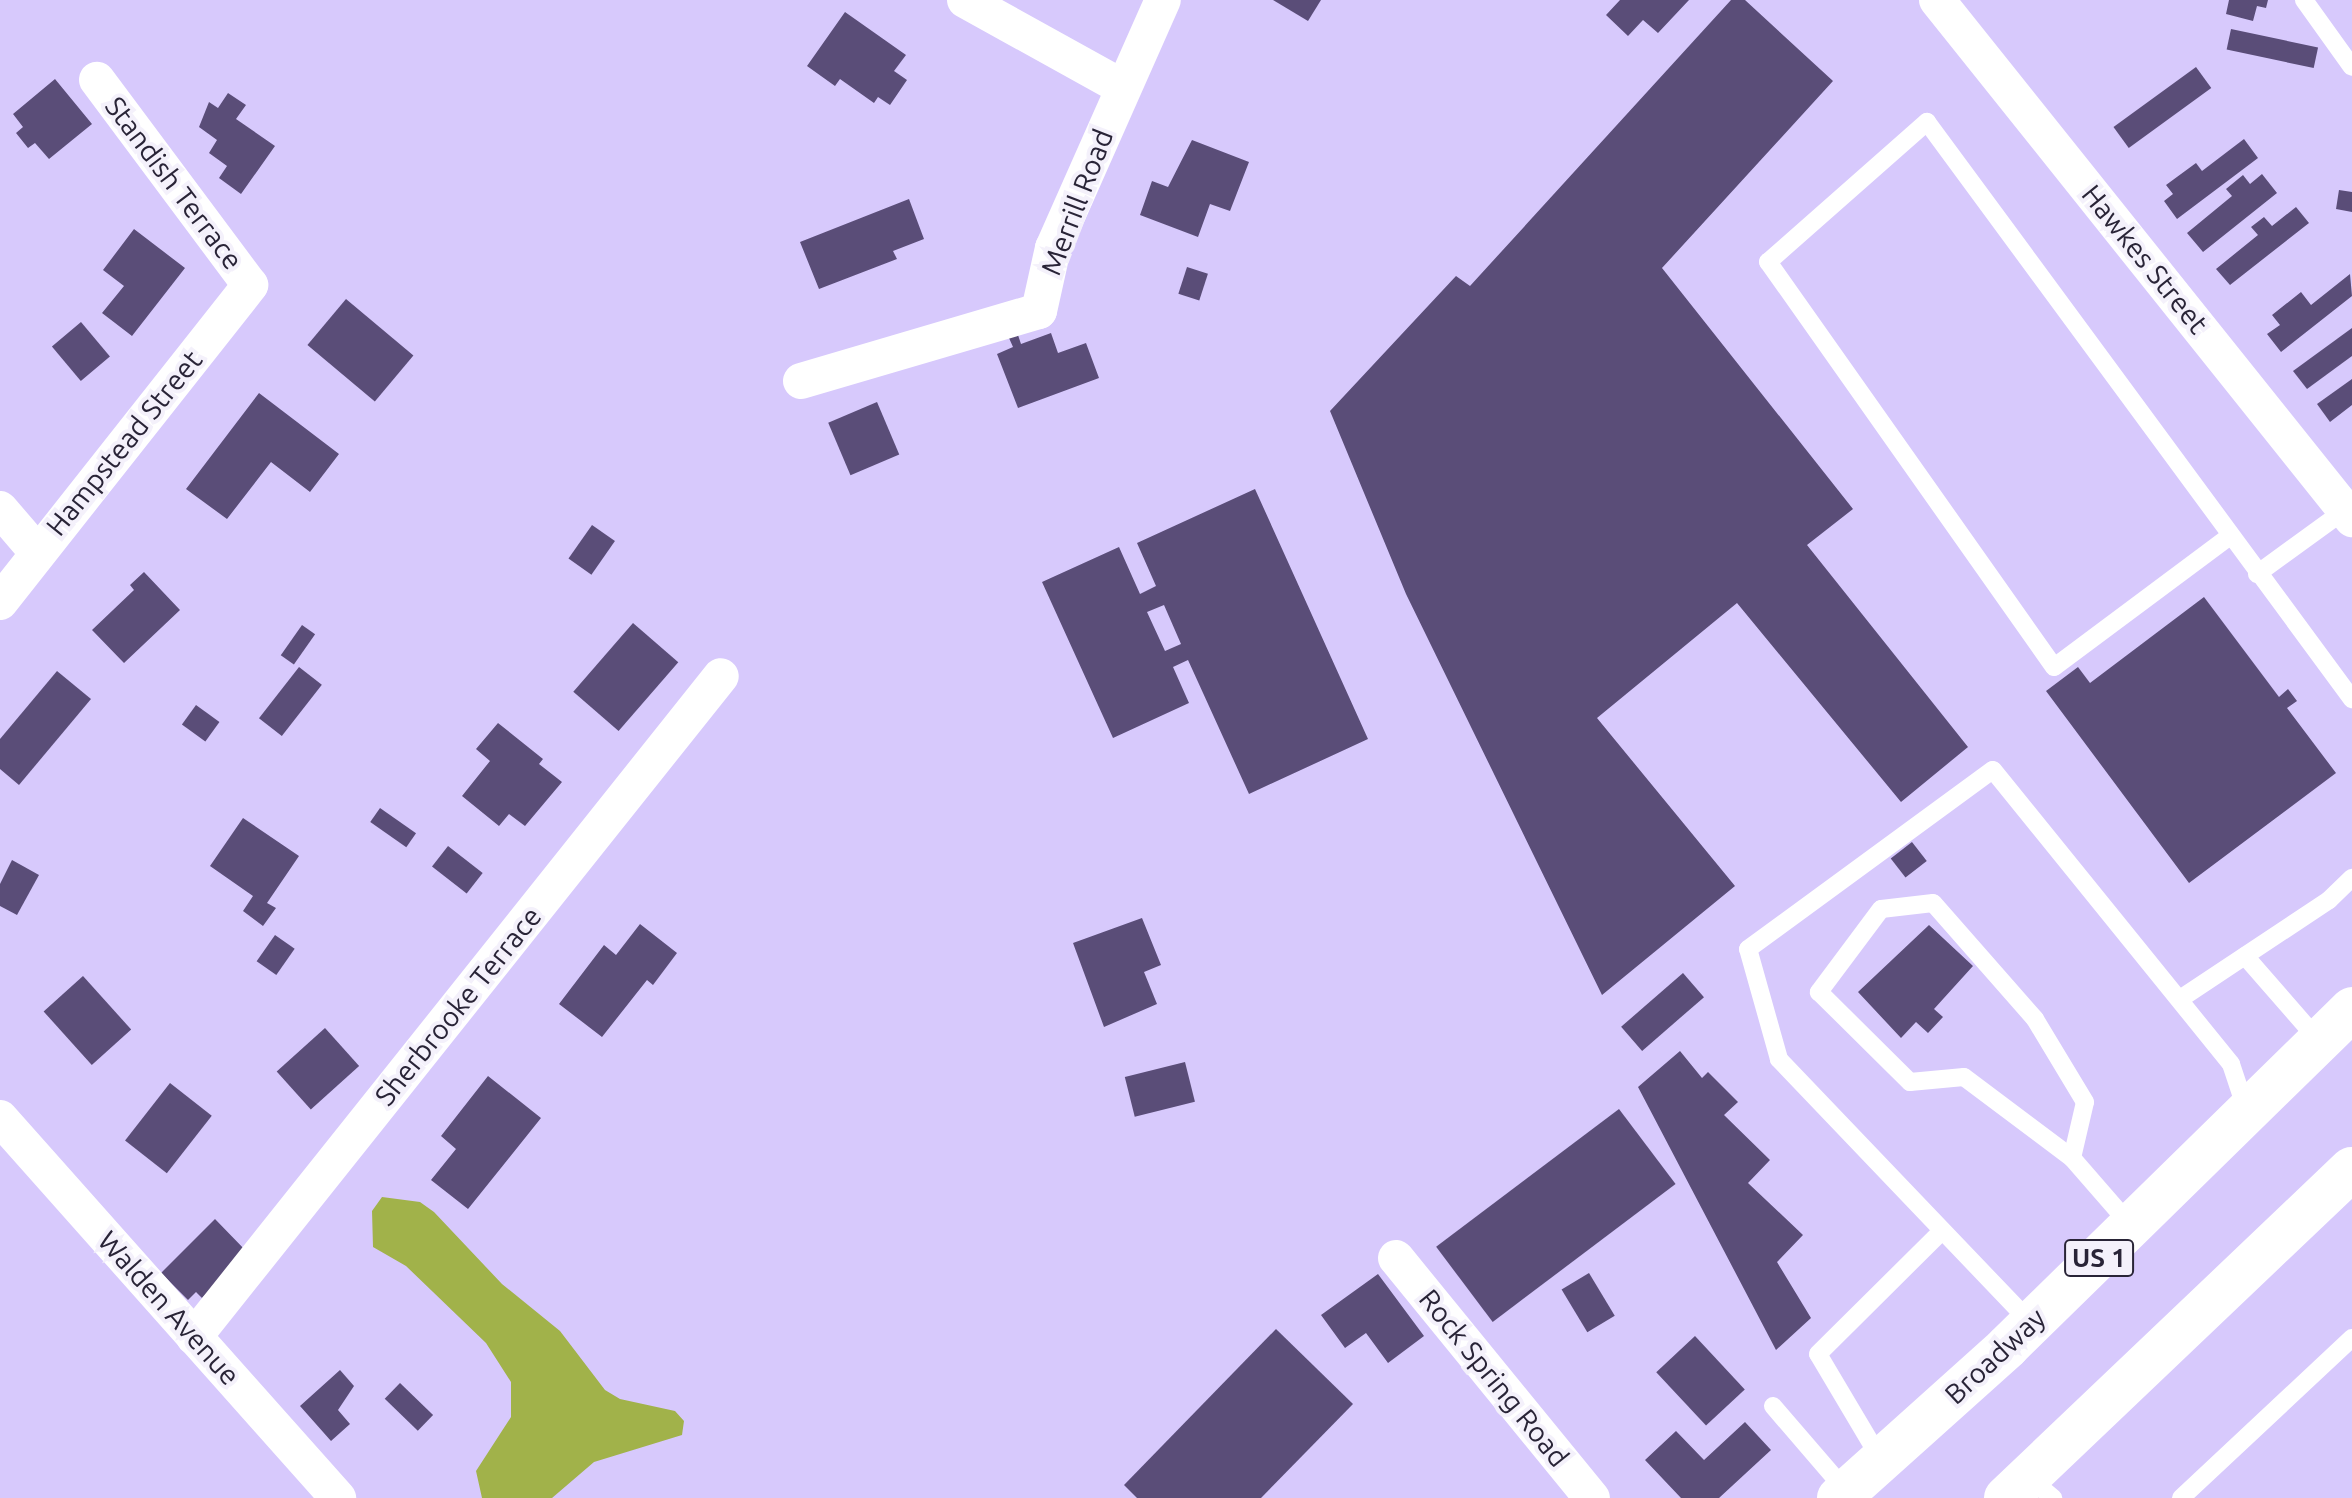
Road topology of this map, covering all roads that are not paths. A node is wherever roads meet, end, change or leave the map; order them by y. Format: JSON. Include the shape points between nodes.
{"nodes":[{"id":1,"x":965,"y":0,"type":"edge"},
{"id":2,"x":1163,"y":0,"type":"edge"},
{"id":3,"x":1937,"y":0,"type":"edge"},
{"id":4,"x":2304,"y":0,"type":"edge"},
{"id":5,"x":2352,"y":67,"type":"edge"},
{"id":6,"x":97,"y":80,"type":"dead end"},
{"id":7,"x":1122,"y":87,"type":"junction"},
{"id":8,"x":250,"y":285,"type":"joint"},
{"id":9,"x":801,"y":381,"type":"dead end"},
{"id":10,"x":0,"y":509,"type":"edge"},
{"id":11,"x":2349,"y":514,"type":"edge"},
{"id":12,"x":2230,"y":536,"type":"junction"},
{"id":13,"x":37,"y":552,"type":"junction"},
{"id":14,"x":2257,"y":574,"type":"junction"},
{"id":15,"x":0,"y":602,"type":"edge"},
{"id":16,"x":721,"y":676,"type":"dead end"},
{"id":17,"x":2352,"y":699,"type":"edge"},
{"id":18,"x":2352,"y":878,"type":"edge"},
{"id":19,"x":2245,"y":956,"type":"junction"},
{"id":20,"x":2180,"y":999,"type":"junction"},
{"id":21,"x":2352,"y":1009,"type":"edge"},
{"id":22,"x":2320,"y":1042,"type":"junction"},
{"id":23,"x":2248,"y":1115,"type":"junction"},
{"id":24,"x":0,"y":1118,"type":"edge"},
{"id":25,"x":2072,"y":1158,"type":"junction"},
{"id":26,"x":2352,"y":1169,"type":"edge"},
{"id":27,"x":2132,"y":1227,"type":"junction"},
{"id":28,"x":1941,"y":1232,"type":"junction"},
{"id":29,"x":1396,"y":1258,"type":"dead end"},
{"id":30,"x":2031,"y":1323,"type":"junction"},
{"id":31,"x":194,"y":1337,"type":"junction"},
{"id":32,"x":2352,"y":1338,"type":"edge"},
{"id":33,"x":1773,"y":1406,"type":"dead end"},
{"id":34,"x":1881,"y":1460,"type":"junction"},
{"id":35,"x":2029,"y":1491,"type":"edge"},
{"id":36,"x":1842,"y":1495,"type":"edge"},
{"id":37,"x":338,"y":1498,"type":"edge"},
{"id":38,"x":1592,"y":1498,"type":"edge"},
{"id":39,"x":2181,"y":1498,"type":"edge"}],
"edges":[{"from":1,"to":7,"type":"street"},
{"from":2,"to":7,"type":"street","name":"Merrill Road"},
{"from":3,"to":11,"type":"street","name":"Hawkes Street"},
{"from":4,"to":5,"type":"lane"},
{"from":6,"to":8,"type":"street","name":"Standish Terrace"},
{"from":7,"to":9,"type":"street","name":"Merrill Road","via":[[1053,248],[1039,311]]},
{"from":8,"to":13,"type":"street","name":"Hampstead Street"},
{"from":10,"to":13,"type":"street"},
{"from":11,"to":14,"type":"lane"},
{"from":12,"to":12,"type":"lane","via":[[1927,122],[1768,262],[2054,667]]},
{"from":12,"to":14,"type":"lane"},
{"from":13,"to":15,"type":"street","name":"Hampstead Street"},
{"from":14,"to":17,"type":"lane"},
{"from":16,"to":31,"type":"street","name":"Sherbrooke Terrace"},
{"from":18,"to":19,"type":"lane","via":[[2329,900]]},
{"from":19,"to":20,"type":"lane"},
{"from":19,"to":22,"type":"lane"},
{"from":20,"to":23,"type":"lane","via":[[2231,1064]]},
{"from":20,"to":28,"type":"lane","via":[[1993,770],[1748,949],[1779,1059]]},
{"from":21,"to":22,"type":"highway","name":"Broadway","number":"US 1"},
{"from":22,"to":23,"type":"highway","name":"Broadway","number":"US 1"},
{"from":23,"to":27,"type":"highway","name":"Broadway","number":"US 1"},
{"from":24,"to":31,"type":"street","name":"Walden Avenue"},
{"from":25,"to":25,"type":"lane","via":[[1964,1077],[1910,1082],[1819,992],[1881,909],[1933,903],[2035,1019],[2085,1102]]},
{"from":25,"to":27,"type":"lane"},
{"from":26,"to":35,"type":"highway"},
{"from":27,"to":30,"type":"highway","name":"Broadway","number":"US 1"},
{"from":28,"to":30,"type":"lane"},
{"from":28,"to":34,"type":"lane","via":[[1818,1354]]},
{"from":29,"to":38,"type":"street","name":"Rock Spring Road"},
{"from":30,"to":34,"type":"highway","name":"Broadway","number":"US 1"},
{"from":31,"to":37,"type":"street","name":"Walden Avenue"},
{"from":32,"to":39,"type":"lane"},
{"from":33,"to":36,"type":"lane"},
{"from":34,"to":36,"type":"highway","name":"Broadway","number":"US 1"}]}
